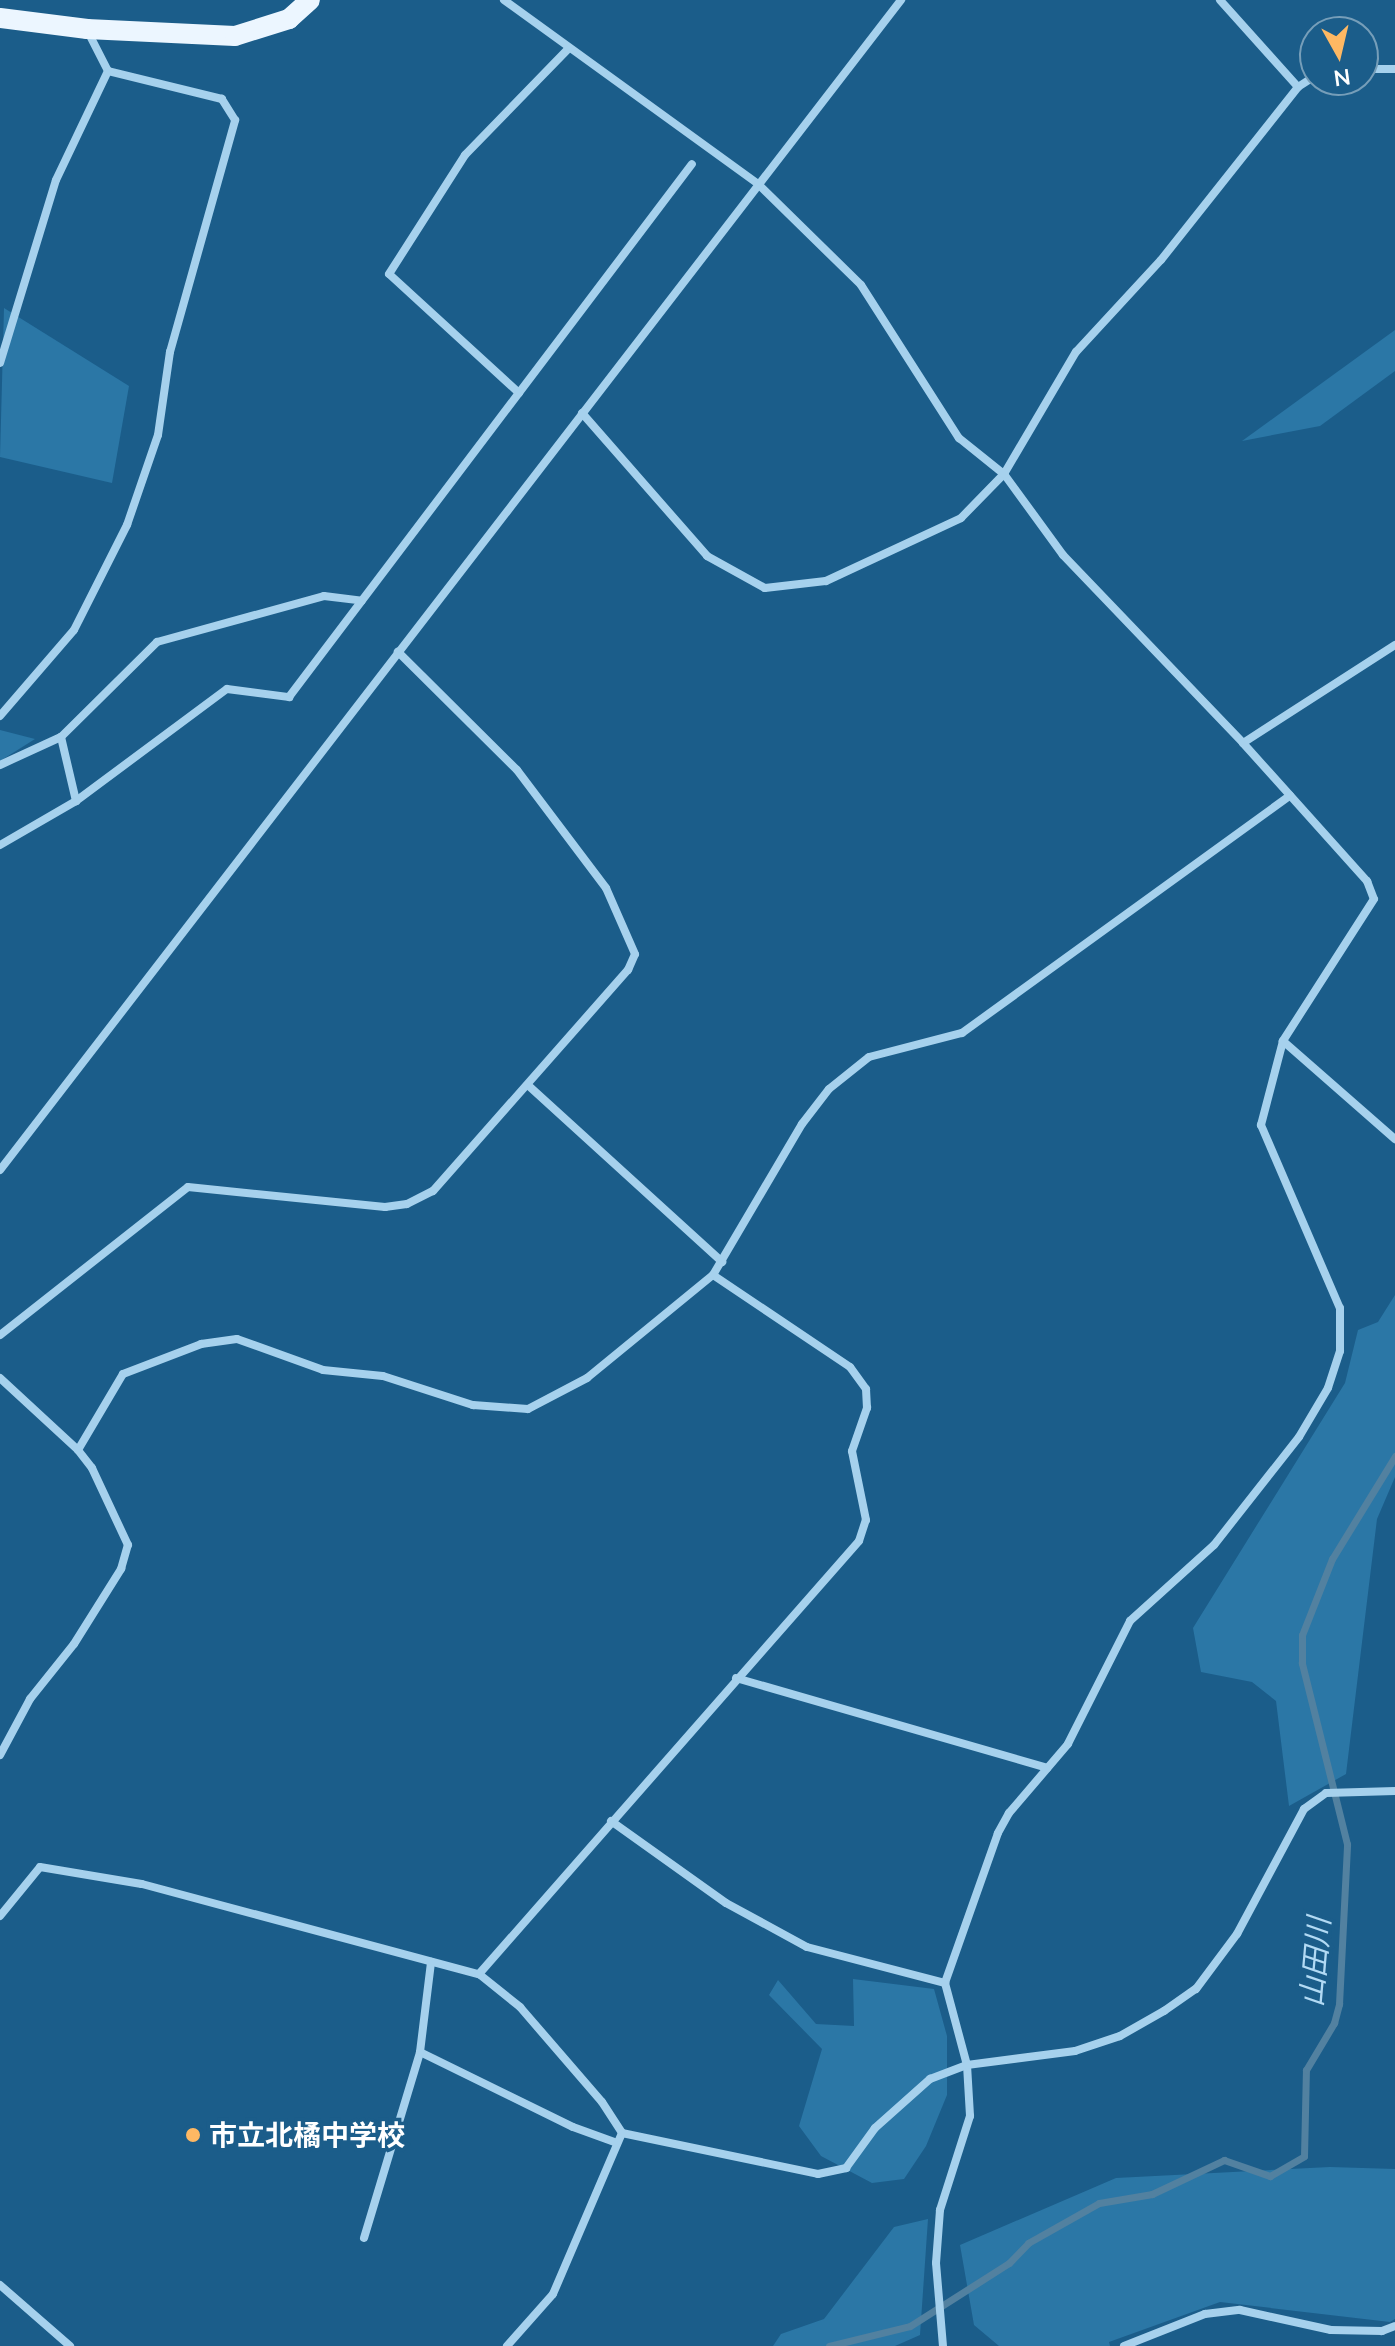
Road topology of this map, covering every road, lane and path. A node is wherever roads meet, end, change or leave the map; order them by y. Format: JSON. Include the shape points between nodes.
{"nodes":[{"id":1,"x":310,"y":0,"type":"edge"},
{"id":2,"x":504,"y":0,"type":"edge"},
{"id":3,"x":901,"y":0,"type":"edge"},
{"id":4,"x":1220,"y":0,"type":"edge"},
{"id":5,"x":0,"y":18,"type":"edge"},
{"id":6,"x":87,"y":29,"type":"junction"},
{"id":7,"x":568,"y":49,"type":"junction"},
{"id":8,"x":108,"y":71,"type":"junction"},
{"id":9,"x":1298,"y":87,"type":"joint"},
{"id":10,"x":692,"y":164,"type":"dead end"},
{"id":11,"x":758,"y":184,"type":"junction"},
{"id":12,"x":0,"y":363,"type":"edge"},
{"id":13,"x":519,"y":393,"type":"junction"},
{"id":14,"x":582,"y":413,"type":"junction"},
{"id":15,"x":1004,"y":474,"type":"junction"},
{"id":16,"x":362,"y":601,"type":"junction"},
{"id":17,"x":1395,"y":645,"type":"edge"},
{"id":18,"x":398,"y":652,"type":"junction"},
{"id":19,"x":0,"y":716,"type":"edge"},
{"id":20,"x":61,"y":737,"type":"junction"},
{"id":21,"x":1243,"y":743,"type":"junction"},
{"id":22,"x":0,"y":765,"type":"edge"},
{"id":23,"x":1290,"y":796,"type":"junction"},
{"id":24,"x":76,"y":801,"type":"junction"},
{"id":25,"x":0,"y":845,"type":"edge"},
{"id":26,"x":1283,"y":1041,"type":"junction"},
{"id":27,"x":530,"y":1087,"type":"junction"},
{"id":28,"x":1395,"y":1139,"type":"edge"},
{"id":29,"x":0,"y":1170,"type":"edge"},
{"id":30,"x":722,"y":1262,"type":"junction"},
{"id":31,"x":713,"y":1275,"type":"junction"},
{"id":32,"x":0,"y":1335,"type":"edge"},
{"id":33,"x":0,"y":1378,"type":"edge"},
{"id":34,"x":78,"y":1450,"type":"junction"},
{"id":35,"x":736,"y":1678,"type":"junction"},
{"id":36,"x":0,"y":1755,"type":"edge"},
{"id":37,"x":1047,"y":1768,"type":"junction"},
{"id":38,"x":1395,"y":1791,"type":"edge"},
{"id":39,"x":611,"y":1821,"type":"junction"},
{"id":40,"x":0,"y":1916,"type":"edge"},
{"id":41,"x":431,"y":1962,"type":"junction"},
{"id":42,"x":479,"y":1974,"type":"junction"},
{"id":43,"x":945,"y":1983,"type":"junction"},
{"id":44,"x":420,"y":2052,"type":"junction"},
{"id":45,"x":967,"y":2065,"type":"junction"},
{"id":46,"x":622,"y":2133,"type":"junction"},
{"id":47,"x":617,"y":2143,"type":"junction"},
{"id":48,"x":364,"y":2238,"type":"dead end"},
{"id":49,"x":0,"y":2285,"type":"edge"},
{"id":50,"x":1395,"y":2326,"type":"edge"},
{"id":51,"x":70,"y":2346,"type":"edge"},
{"id":52,"x":507,"y":2346,"type":"edge"},
{"id":53,"x":943,"y":2346,"type":"edge"},
{"id":54,"x":1124,"y":2346,"type":"edge"}],
"edges":[{"from":1,"to":6,"type":"main road","via":[[289,19],[235,36]]},
{"from":2,"to":7,"type":"street"},
{"from":3,"to":11,"type":"street"},
{"from":4,"to":9,"type":"street"},
{"from":5,"to":6,"type":"main road"},
{"from":6,"to":8,"type":"street"},
{"from":7,"to":11,"type":"street"},
{"from":7,"to":13,"type":"street","via":[[465,155],[389,274]]},
{"from":8,"to":12,"type":"street","via":[[56,180]]},
{"from":8,"to":19,"type":"street","via":[[222,99],[235,120],[170,352],[158,435],[127,525],[74,630]]},
{"from":9,"to":15,"type":"street","via":[[1161,260],[1076,352]]},
{"from":10,"to":13,"type":"street"},
{"from":11,"to":14,"type":"street"},
{"from":11,"to":15,"type":"street","via":[[861,285],[946,422]]},
{"from":13,"to":16,"type":"street"},
{"from":14,"to":15,"type":"street","via":[[707,556],[765,588],[826,581],[948,525]]},
{"from":14,"to":18,"type":"street"},
{"from":15,"to":21,"type":"street","via":[[1097,594]]},
{"from":16,"to":20,"type":"street","via":[[324,596],[157,642]]},
{"from":16,"to":24,"type":"street","via":[[289,697],[227,689]]},
{"from":17,"to":21,"type":"street"},
{"from":18,"to":27,"type":"street","via":[[517,770],[606,888],[635,954],[628,970]]},
{"from":18,"to":29,"type":"street"},
{"from":20,"to":22,"type":"street"},
{"from":20,"to":24,"type":"street"},
{"from":21,"to":23,"type":"street"},
{"from":23,"to":26,"type":"street","via":[[1367,881],[1374,899]]},
{"from":23,"to":30,"type":"street","via":[[962,1033],[869,1057],[845,1076],[802,1124]]},
{"from":24,"to":25,"type":"street"},
{"from":26,"to":28,"type":"street"},
{"from":26,"to":37,"type":"street","via":[[1261,1125],[1340,1308],[1343,1328],[1334,1368],[1299,1437],[1214,1545],[1130,1621],[1073,1734]]},
{"from":27,"to":30,"type":"street"},
{"from":27,"to":32,"type":"street","via":[[433,1191],[407,1204],[385,1207],[188,1187]]},
{"from":30,"to":31,"type":"street"},
{"from":31,"to":34,"type":"street","via":[[587,1378],[528,1409],[473,1405],[383,1376],[323,1370],[237,1339],[201,1344],[123,1374]]},
{"from":31,"to":35,"type":"street","via":[[850,1367],[866,1389],[867,1408],[852,1451],[853,1471],[865,1496],[866,1520],[859,1541]]},
{"from":33,"to":34,"type":"street"},
{"from":34,"to":36,"type":"street","via":[[92,1468],[128,1545],[121,1569],[74,1644],[30,1699]]},
{"from":35,"to":37,"type":"street"},
{"from":35,"to":39,"type":"street"},
{"from":37,"to":43,"type":"street","via":[[998,1833]]},
{"from":38,"to":45,"type":"street","via":[[1326,1793],[1304,1809],[1237,1934],[1196,1989],[1164,2011],[1120,2036],[1075,2051]]},
{"from":39,"to":42,"type":"street"},
{"from":39,"to":43,"type":"street","via":[[691,1881],[807,1947]]},
{"from":40,"to":41,"type":"street","via":[[40,1867],[142,1884]]},
{"from":41,"to":42,"type":"street"},
{"from":41,"to":44,"type":"street"},
{"from":42,"to":46,"type":"street","via":[[520,2007]]},
{"from":43,"to":45,"type":"street"},
{"from":44,"to":47,"type":"street"},
{"from":44,"to":48,"type":"street"},
{"from":45,"to":46,"type":"street","via":[[930,2079],[875,2128],[846,2168],[818,2174]]},
{"from":45,"to":53,"type":"street","via":[[970,2116],[940,2210],[936,2263]]},
{"from":46,"to":47,"type":"street"},
{"from":47,"to":52,"type":"street","via":[[553,2294]]},
{"from":49,"to":51,"type":"street"},
{"from":50,"to":54,"type":"street","via":[[1382,2331],[1331,2330],[1240,2310],[1205,2314]]}]}
